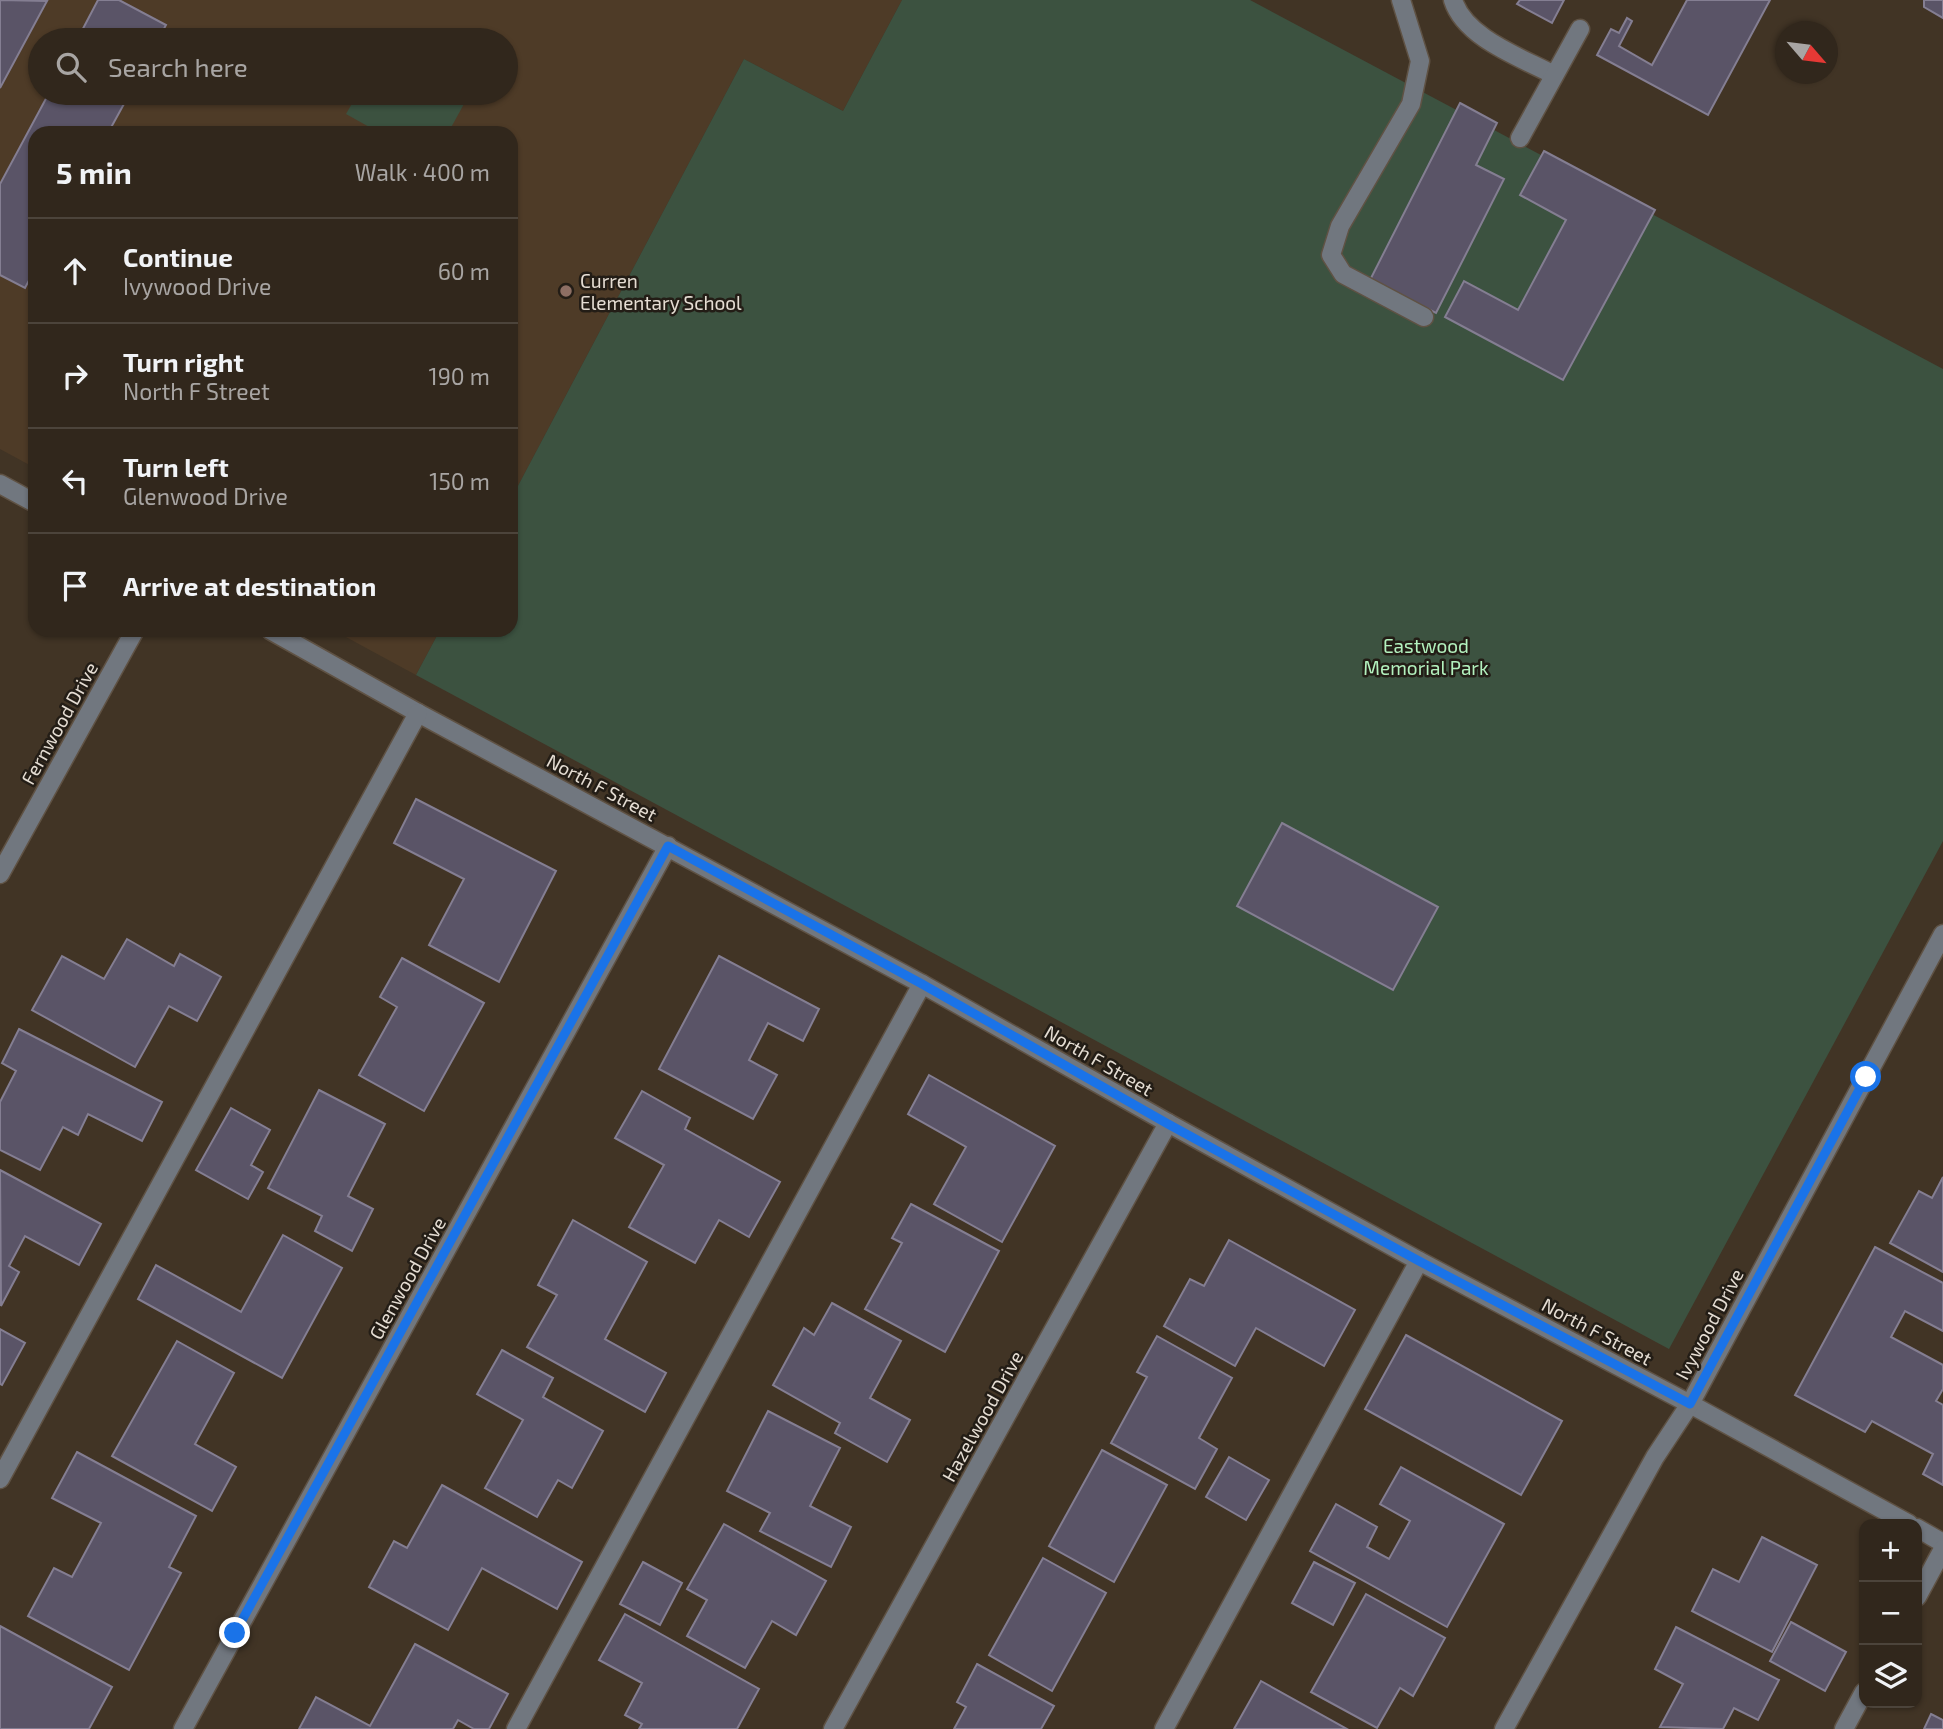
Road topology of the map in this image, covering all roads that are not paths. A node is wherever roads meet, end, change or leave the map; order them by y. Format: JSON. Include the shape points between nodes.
{"nodes":[{"id":1,"x":1401,"y":0,"type":"edge"},
{"id":2,"x":1453,"y":0,"type":"edge"},
{"id":3,"x":1580,"y":29,"type":"dead end"},
{"id":4,"x":1554,"y":75,"type":"junction"},
{"id":5,"x":1520,"y":138,"type":"dead end"},
{"id":6,"x":1424,"y":317,"type":"dead end"},
{"id":7,"x":0,"y":484,"type":"edge"},
{"id":8,"x":28,"y":499,"type":"edge"},
{"id":9,"x":131,"y":637,"type":"edge"},
{"id":10,"x":282,"y":637,"type":"edge"},
{"id":11,"x":418,"y":713,"type":"junction"},
{"id":12,"x":668,"y":846,"type":"junction"},
{"id":13,"x":0,"y":874,"type":"edge"},
{"id":14,"x":1943,"y":934,"type":"edge"},
{"id":15,"x":922,"y":984,"type":"junction"},
{"id":16,"x":1168,"y":1124,"type":"junction"},
{"id":17,"x":1419,"y":1261,"type":"junction"},
{"id":18,"x":1690,"y":1404,"type":"junction"},
{"id":19,"x":0,"y":1479,"type":"edge"},
{"id":20,"x":1900,"y":1519,"type":"edge"},
{"id":21,"x":1922,"y":1531,"type":"edge"},
{"id":22,"x":1943,"y":1543,"type":"edge"},
{"id":23,"x":1943,"y":1549,"type":"edge"},
{"id":24,"x":1922,"y":1588,"type":"edge"},
{"id":25,"x":1859,"y":1701,"type":"edge"},
{"id":26,"x":183,"y":1729,"type":"edge"},
{"id":27,"x":516,"y":1729,"type":"edge"},
{"id":28,"x":833,"y":1729,"type":"edge"},
{"id":29,"x":1164,"y":1729,"type":"edge"},
{"id":30,"x":1504,"y":1729,"type":"edge"},
{"id":31,"x":1844,"y":1729,"type":"edge"}],
"edges":[{"from":1,"to":6,"type":"street","via":[[1420,61],[1411,104],[1340,226],[1331,255],[1343,274]]},
{"from":2,"to":4,"type":"street","via":[[1456,11],[1474,32]]},
{"from":3,"to":4,"type":"street"},
{"from":4,"to":5,"type":"street"},
{"from":7,"to":8,"type":"street"},
{"from":9,"to":13,"type":"street","name":"Fernwood Drive"},
{"from":10,"to":11,"type":"street","name":"North F Street"},
{"from":11,"to":12,"type":"street","name":"North F Street"},
{"from":11,"to":19,"type":"street"},
{"from":12,"to":15,"type":"street","name":"North F Street"},
{"from":12,"to":26,"type":"street","name":"Glenwood Drive"},
{"from":14,"to":18,"type":"street","name":"Ivywood Drive"},
{"from":15,"to":16,"type":"street","name":"North F Street"},
{"from":15,"to":27,"type":"street"},
{"from":16,"to":17,"type":"street","name":"North F Street"},
{"from":16,"to":28,"type":"street","name":"Hazelwood Drive"},
{"from":17,"to":18,"type":"street","name":"North F Street"},
{"from":17,"to":29,"type":"street"},
{"from":18,"to":20,"type":"street","name":"North F Street"},
{"from":18,"to":30,"type":"street","name":"Ivywood Drive","via":[[1655,1457]]},
{"from":21,"to":22,"type":"street"},
{"from":23,"to":24,"type":"street"},
{"from":25,"to":31,"type":"street"}]}
